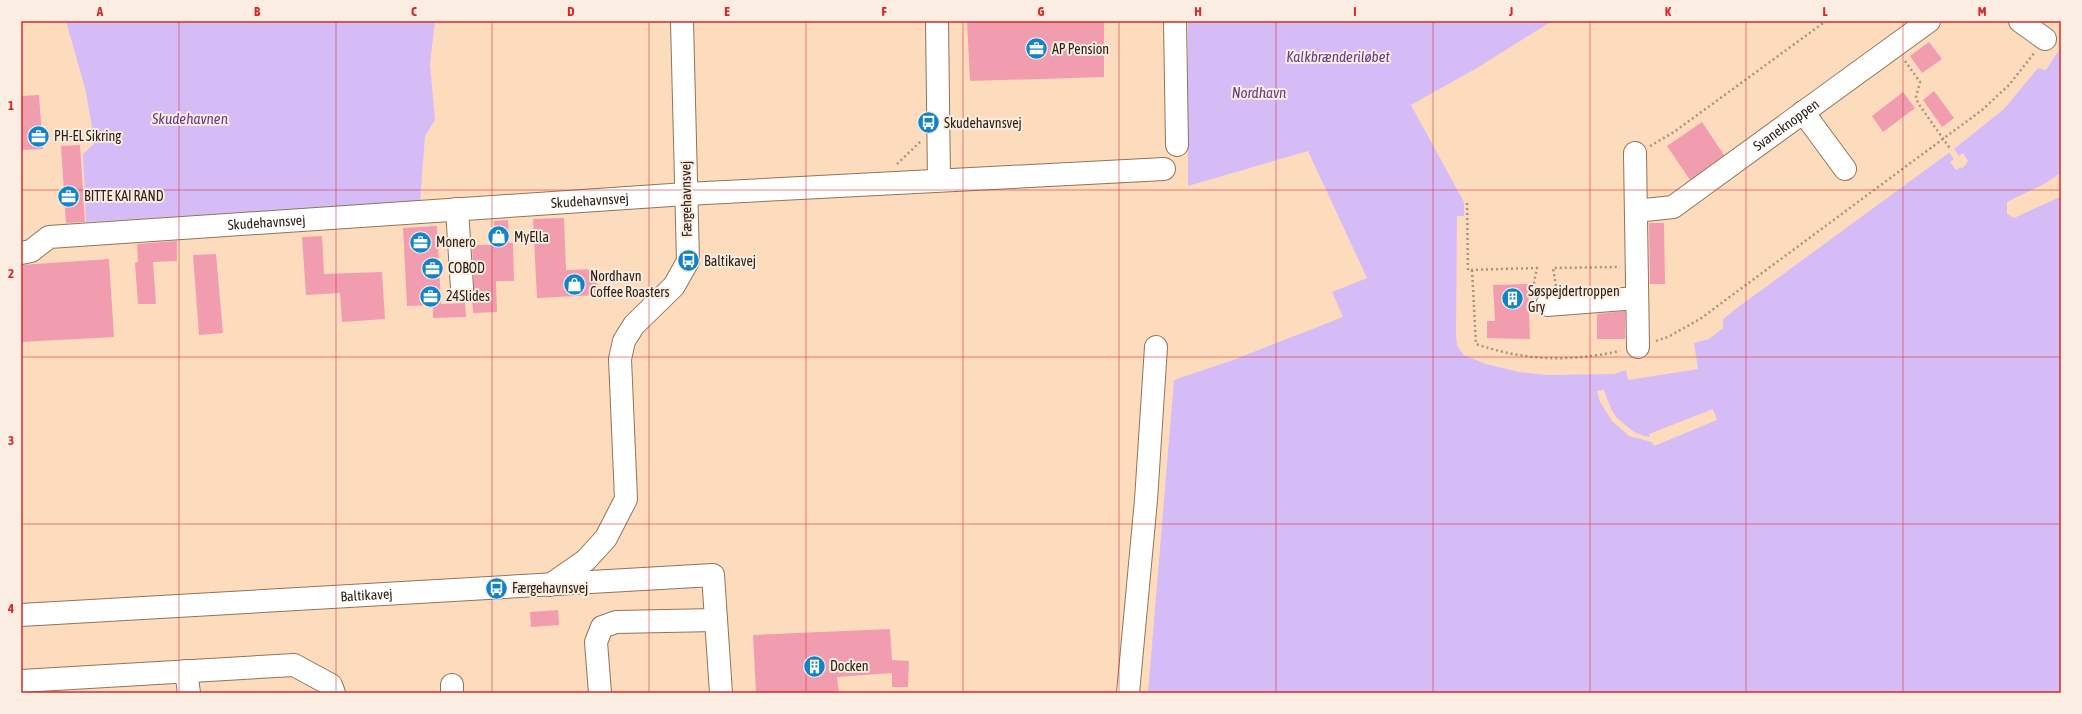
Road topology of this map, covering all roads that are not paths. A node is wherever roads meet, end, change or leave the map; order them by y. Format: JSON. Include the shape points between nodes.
{"nodes":[{"id":1,"x":682,"y":21,"type":"edge"},
{"id":2,"x":937,"y":21,"type":"edge"},
{"id":3,"x":1175,"y":21,"type":"edge"},
{"id":4,"x":1929,"y":21,"type":"edge"},
{"id":5,"x":2020,"y":21,"type":"edge"},
{"id":6,"x":2045,"y":39,"type":"road end"},
{"id":7,"x":1803,"y":112,"type":"junction"},
{"id":8,"x":1177,"y":146,"type":"dead end"},
{"id":9,"x":1635,"y":153,"type":"road end"},
{"id":10,"x":1164,"y":169,"type":"dead end"},
{"id":11,"x":1845,"y":169,"type":"dead end"},
{"id":12,"x":939,"y":180,"type":"junction"},
{"id":13,"x":686,"y":194,"type":"junction"},
{"id":14,"x":457,"y":209,"type":"junction"},
{"id":15,"x":1636,"y":211,"type":"junction"},
{"id":16,"x":21,"y":253,"type":"edge"},
{"id":17,"x":462,"y":288,"type":"dead end"},
{"id":18,"x":1637,"y":298,"type":"junction"},
{"id":19,"x":1547,"y":305,"type":"dead end"},
{"id":20,"x":1156,"y":347,"type":"dead end"},
{"id":21,"x":1638,"y":347,"type":"road end"},
{"id":22,"x":550,"y":585,"type":"junction"},
{"id":23,"x":21,"y":615,"type":"edge"},
{"id":24,"x":716,"y":620,"type":"junction"},
{"id":25,"x":186,"y":672,"type":"junction"},
{"id":26,"x":21,"y":681,"type":"edge"},
{"id":27,"x":189,"y":693,"type":"edge"},
{"id":28,"x":334,"y":693,"type":"edge"},
{"id":29,"x":600,"y":693,"type":"edge"},
{"id":30,"x":721,"y":693,"type":"edge"},
{"id":31,"x":1128,"y":693,"type":"edge"}],
"edges":[{"from":1,"to":13,"type":"street","name":"Færgehavnsvej"},
{"from":2,"to":12,"type":"street"},
{"from":3,"to":8,"type":"street"},
{"from":4,"to":7,"type":"street","name":"Svaneknoppen"},
{"from":5,"to":6,"type":"street"},
{"from":7,"to":11,"type":"street"},
{"from":7,"to":15,"type":"street","name":"Svaneknoppen","via":[[1673,207]]},
{"from":9,"to":15,"type":"street"},
{"from":10,"to":12,"type":"street","name":"Skudehavnsvej"},
{"from":12,"to":13,"type":"street","name":"Skudehavnsvej"},
{"from":13,"to":14,"type":"street","name":"Skudehavnsvej"},
{"from":13,"to":22,"type":"street","name":"Færgehavnsvej","via":[[688,261],[674,286],[634,325],[624,341],[620,359],[626,499],[606,538],[586,560]]},
{"from":14,"to":16,"type":"street","name":"Skudehavnsvej","via":[[49,237],[31,251]]},
{"from":14,"to":17,"type":"street"},
{"from":15,"to":18,"type":"street"},
{"from":18,"to":19,"type":"street"},
{"from":18,"to":21,"type":"street"},
{"from":20,"to":31,"type":"street","via":[[1146,500]]},
{"from":22,"to":23,"type":"street","name":"Baltikavej"},
{"from":22,"to":24,"type":"street","name":"Baltikavej","via":[[713,575]]},
{"from":24,"to":29,"type":"street","via":[[616,622],[602,628],[596,642]]},
{"from":24,"to":30,"type":"street"},
{"from":25,"to":26,"type":"street"},
{"from":25,"to":27,"type":"street"},
{"from":25,"to":28,"type":"street","via":[[294,665],[331,685]]}]}
